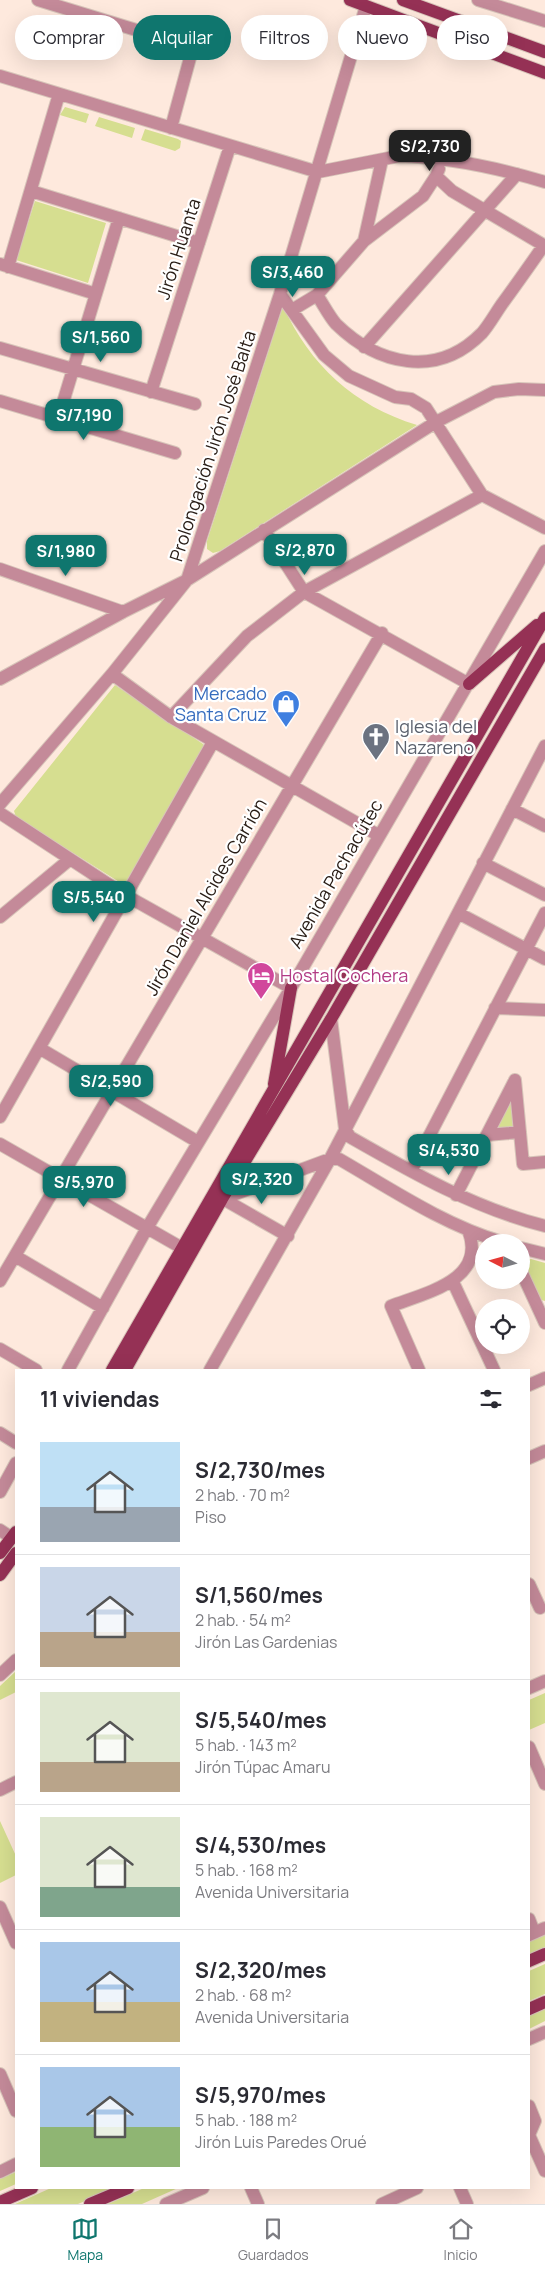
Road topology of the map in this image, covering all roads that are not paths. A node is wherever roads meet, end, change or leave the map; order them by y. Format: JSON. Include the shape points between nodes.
{"nodes":[{"id":1,"x":38,"y":0,"type":"edge"},
{"id":2,"x":350,"y":0,"type":"edge"},
{"id":3,"x":478,"y":0,"type":"edge"},
{"id":4,"x":408,"y":1,"type":"edge"},
{"id":5,"x":366,"y":6,"type":"junction"},
{"id":6,"x":390,"y":15,"type":"edge"},
{"id":7,"x":405,"y":15,"type":"edge"},
{"id":8,"x":545,"y":21,"type":"edge"},
{"id":9,"x":427,"y":29,"type":"edge"},
{"id":10,"x":545,"y":52,"type":"edge"},
{"id":11,"x":545,"y":73,"type":"edge"},
{"id":12,"x":0,"y":76,"type":"edge"},
{"id":13,"x":59,"y":94,"type":"junction"},
{"id":14,"x":171,"y":128,"type":"junction"},
{"id":15,"x":230,"y":146,"type":"junction"},
{"id":16,"x":444,"y":159,"type":"junction"},
{"id":17,"x":382,"y":160,"type":"junction"},
{"id":18,"x":318,"y":172,"type":"junction"},
{"id":19,"x":518,"y":174,"type":"junction"},
{"id":20,"x":436,"y":176,"type":"junction"},
{"id":21,"x":545,"y":182,"type":"edge"},
{"id":22,"x":31,"y":190,"type":"junction"},
{"id":23,"x":484,"y":210,"type":"junction"},
{"id":24,"x":119,"y":218,"type":"junction"},
{"id":25,"x":364,"y":241,"type":"junction"},
{"id":26,"x":199,"y":244,"type":"junction"},
{"id":27,"x":544,"y":245,"type":"edge"},
{"id":28,"x":4,"y":265,"type":"edge"},
{"id":29,"x":96,"y":294,"type":"junction"},
{"id":30,"x":280,"y":294,"type":"junction"},
{"id":31,"x":317,"y":295,"type":"junction"},
{"id":32,"x":292,"y":310,"type":"junction"},
{"id":33,"x":364,"y":346,"type":"junction"},
{"id":34,"x":0,"y":348,"type":"edge"},
{"id":35,"x":73,"y":369,"type":"junction"},
{"id":36,"x":545,"y":390,"type":"edge"},
{"id":37,"x":151,"y":392,"type":"junction"},
{"id":38,"x":0,"y":401,"type":"edge"},
{"id":39,"x":195,"y":404,"type":"dead end"},
{"id":40,"x":58,"y":419,"type":"junction"},
{"id":41,"x":436,"y":422,"type":"junction"},
{"id":42,"x":175,"y":454,"type":"dead end"},
{"id":43,"x":482,"y":495,"type":"junction"},
{"id":44,"x":545,"y":528,"type":"edge"},
{"id":45,"x":264,"y":530,"type":"junction"},
{"id":46,"x":545,"y":551,"type":"edge"},
{"id":47,"x":0,"y":569,"type":"edge"},
{"id":48,"x":187,"y":580,"type":"junction"},
{"id":49,"x":304,"y":592,"type":"junction"},
{"id":50,"x":123,"y":612,"type":"junction"},
{"id":51,"x":545,"y":618,"type":"edge"},
{"id":52,"x":382,"y":633,"type":"junction"},
{"id":53,"x":545,"y":649,"type":"edge"},
{"id":54,"x":112,"y":674,"type":"junction"},
{"id":55,"x":0,"y":680,"type":"edge"},
{"id":56,"x":469,"y":684,"type":"junction"},
{"id":57,"x":171,"y":717,"type":"junction"},
{"id":58,"x":213,"y":742,"type":"junction"},
{"id":59,"x":545,"y":746,"type":"edge"},
{"id":60,"x":540,"y":766,"type":"edge"},
{"id":61,"x":292,"y":786,"type":"junction"},
{"id":62,"x":0,"y":804,"type":"edge"},
{"id":63,"x":512,"y":809,"type":"junction"},
{"id":64,"x":0,"y":813,"type":"edge"},
{"id":65,"x":545,"y":826,"type":"edge"},
{"id":66,"x":378,"y":835,"type":"junction"},
{"id":67,"x":69,"y":860,"type":"junction"},
{"id":68,"x":483,"y":864,"type":"junction"},
{"id":69,"x":125,"y":895,"type":"junction"},
{"id":70,"x":545,"y":895,"type":"edge"},
{"id":71,"x":458,"y":913,"type":"junction"},
{"id":72,"x":545,"y":913,"type":"edge"},
{"id":73,"x":0,"y":917,"type":"edge"},
{"id":74,"x":202,"y":939,"type":"junction"},
{"id":75,"x":526,"y":949,"type":"junction"},
{"id":76,"x":545,"y":959,"type":"edge"},
{"id":77,"x":291,"y":988,"type":"junction"},
{"id":78,"x":496,"y":1008,"type":"junction"},
{"id":79,"x":545,"y":1010,"type":"edge"},
{"id":80,"x":332,"y":1019,"type":"junction"},
{"id":81,"x":39,"y":1048,"type":"junction"},
{"id":82,"x":112,"y":1092,"type":"junction"},
{"id":83,"x":272,"y":1094,"type":"junction"},
{"id":84,"x":0,"y":1117,"type":"edge"},
{"id":85,"x":345,"y":1129,"type":"junction"},
{"id":86,"x":520,"y":1132,"type":"junction"},
{"id":87,"x":487,"y":1135,"type":"junction"},
{"id":88,"x":198,"y":1142,"type":"junction"},
{"id":89,"x":0,"y":1144,"type":"edge"},
{"id":90,"x":330,"y":1159,"type":"junction"},
{"id":91,"x":545,"y":1162,"type":"edge"},
{"id":92,"x":411,"y":1171,"type":"junction"},
{"id":93,"x":60,"y":1178,"type":"junction"},
{"id":94,"x":456,"y":1195,"type":"junction"},
{"id":95,"x":218,"y":1196,"type":"junction"},
{"id":96,"x":545,"y":1226,"type":"edge"},
{"id":97,"x":147,"y":1228,"type":"junction"},
{"id":98,"x":468,"y":1230,"type":"junction"},
{"id":99,"x":479,"y":1234,"type":"edge"},
{"id":100,"x":288,"y":1236,"type":"junction"},
{"id":101,"x":182,"y":1248,"type":"junction"},
{"id":102,"x":530,"y":1250,"type":"edge"},
{"id":103,"x":545,"y":1254,"type":"edge"},
{"id":104,"x":15,"y":1256,"type":"junction"},
{"id":105,"x":0,"y":1281,"type":"edge"},
{"id":106,"x":453,"y":1282,"type":"junction"},
{"id":107,"x":529,"y":1289,"type":"edge"},
{"id":108,"x":102,"y":1308,"type":"junction"},
{"id":109,"x":545,"y":1323,"type":"edge"},
{"id":110,"x":0,"y":1349,"type":"edge"},
{"id":111,"x":34,"y":1369,"type":"edge"},
{"id":112,"x":69,"y":1369,"type":"edge"},
{"id":113,"x":113,"y":1369,"type":"edge"},
{"id":114,"x":127,"y":1369,"type":"edge"},
{"id":115,"x":211,"y":1369,"type":"edge"},
{"id":116,"x":419,"y":1369,"type":"edge"},
{"id":117,"x":494,"y":1369,"type":"edge"},
{"id":118,"x":545,"y":1378,"type":"edge"},
{"id":119,"x":530,"y":1385,"type":"edge"},
{"id":120,"x":0,"y":1434,"type":"edge"},
{"id":121,"x":15,"y":1442,"type":"edge"},
{"id":122,"x":544,"y":1453,"type":"edge"},
{"id":123,"x":530,"y":1458,"type":"edge"},
{"id":124,"x":15,"y":1465,"type":"edge"},
{"id":125,"x":0,"y":1492,"type":"edge"},
{"id":126,"x":0,"y":1530,"type":"edge"},
{"id":127,"x":14,"y":1535,"type":"edge"},
{"id":128,"x":0,"y":1553,"type":"edge"},
{"id":129,"x":15,"y":1555,"type":"edge"},
{"id":130,"x":0,"y":1575,"type":"edge"},
{"id":131,"x":530,"y":1587,"type":"edge"},
{"id":132,"x":538,"y":1609,"type":"edge"},
{"id":133,"x":15,"y":1661,"type":"edge"},
{"id":134,"x":0,"y":1675,"type":"edge"},
{"id":135,"x":545,"y":1681,"type":"edge"},
{"id":136,"x":530,"y":1688,"type":"edge"},
{"id":137,"x":530,"y":1749,"type":"edge"},
{"id":138,"x":15,"y":1782,"type":"edge"},
{"id":139,"x":545,"y":1784,"type":"edge"},
{"id":140,"x":0,"y":1790,"type":"edge"},
{"id":141,"x":0,"y":1907,"type":"edge"},
{"id":142,"x":530,"y":1921,"type":"edge"},
{"id":143,"x":8,"y":1925,"type":"edge"},
{"id":144,"x":536,"y":1932,"type":"edge"},
{"id":145,"x":15,"y":1941,"type":"edge"},
{"id":146,"x":545,"y":1954,"type":"edge"},
{"id":147,"x":530,"y":1962,"type":"edge"},
{"id":148,"x":545,"y":2002,"type":"edge"},
{"id":149,"x":530,"y":2009,"type":"edge"},
{"id":150,"x":545,"y":2032,"type":"edge"},
{"id":151,"x":530,"y":2039,"type":"edge"},
{"id":152,"x":1,"y":2079,"type":"edge"},
{"id":153,"x":15,"y":2108,"type":"edge"},
{"id":154,"x":530,"y":2108,"type":"edge"},
{"id":155,"x":530,"y":2133,"type":"edge"},
{"id":156,"x":530,"y":2137,"type":"edge"},
{"id":157,"x":15,"y":2164,"type":"edge"},
{"id":158,"x":545,"y":2170,"type":"edge"},
{"id":159,"x":0,"y":2172,"type":"edge"},
{"id":160,"x":30,"y":2189,"type":"edge"},
{"id":161,"x":126,"y":2189,"type":"edge"},
{"id":162,"x":201,"y":2189,"type":"edge"},
{"id":163,"x":251,"y":2189,"type":"edge"},
{"id":164,"x":415,"y":2189,"type":"edge"},
{"id":165,"x":460,"y":2189,"type":"edge"},
{"id":166,"x":0,"y":2202,"type":"edge"},
{"id":167,"x":90,"y":2204,"type":"edge"},
{"id":168,"x":166,"y":2204,"type":"edge"},
{"id":169,"x":258,"y":2204,"type":"edge"},
{"id":170,"x":382,"y":2204,"type":"edge"},
{"id":171,"x":467,"y":2204,"type":"edge"}],
"edges":[{"from":1,"to":14,"type":"street","via":[[182,44],[189,49],[190,58]]},
{"from":2,"to":5,"type":"main road"},
{"from":3,"to":8,"type":"street"},
{"from":4,"to":7,"type":"street"},
{"from":4,"to":10,"type":"main road"},
{"from":5,"to":6,"type":"main road"},
{"from":5,"to":18,"type":"street","name":"Prolongación Jirón José Balta"},
{"from":9,"to":11,"type":"main road"},
{"from":12,"to":13,"type":"street"},
{"from":13,"to":14,"type":"street"},
{"from":13,"to":22,"type":"street"},
{"from":14,"to":15,"type":"street"},
{"from":15,"to":18,"type":"street"},
{"from":15,"to":26,"type":"street","name":"Jirón Huanta"},
{"from":16,"to":17,"type":"street","via":[[400,156]]},
{"from":16,"to":19,"type":"street"},
{"from":16,"to":20,"type":"street"},
{"from":17,"to":18,"type":"street"},
{"from":17,"to":25,"type":"street"},
{"from":18,"to":30,"type":"street","name":"Prolongación Jirón José Balta"},
{"from":19,"to":21,"type":"street"},
{"from":19,"to":23,"type":"street"},
{"from":20,"to":23,"type":"street","via":[[452,191]]},
{"from":20,"to":25,"type":"street","via":[[423,196]]},
{"from":22,"to":24,"type":"street"},
{"from":22,"to":28,"type":"street"},
{"from":23,"to":27,"type":"street"},
{"from":23,"to":33,"type":"street"},
{"from":24,"to":26,"type":"street"},
{"from":24,"to":29,"type":"street"},
{"from":25,"to":31,"type":"street"},
{"from":26,"to":37,"type":"street","name":"Jirón Huanta"},
{"from":27,"to":33,"type":"street","via":[[482,332],[462,349],[443,359],[425,362],[377,354]]},
{"from":28,"to":29,"type":"street"},
{"from":29,"to":35,"type":"street"},
{"from":30,"to":32,"type":"street"},
{"from":30,"to":48,"type":"street","name":"Prolongación Jirón José Balta"},
{"from":31,"to":32,"type":"street"},
{"from":31,"to":33,"type":"street","via":[[335,323]]},
{"from":32,"to":41,"type":"street","via":[[324,356],[349,376],[395,397],[410,399],[426,408]]},
{"from":34,"to":35,"type":"street"},
{"from":35,"to":37,"type":"street"},
{"from":35,"to":40,"type":"street"},
{"from":36,"to":41,"type":"street","via":[[494,392]]},
{"from":37,"to":39,"type":"street"},
{"from":38,"to":40,"type":"street"},
{"from":40,"to":42,"type":"street"},
{"from":41,"to":43,"type":"street"},
{"from":41,"to":45,"type":"street"},
{"from":43,"to":44,"type":"street"},
{"from":43,"to":49,"type":"street"},
{"from":45,"to":48,"type":"street"},
{"from":45,"to":49,"type":"street"},
{"from":46,"to":56,"type":"street","name":"Avenida Pachacútec"},
{"from":47,"to":50,"type":"street"},
{"from":48,"to":50,"type":"street"},
{"from":48,"to":54,"type":"street"},
{"from":49,"to":52,"type":"street"},
{"from":49,"to":57,"type":"street","via":[[247,636]]},
{"from":50,"to":55,"type":"street"},
{"from":51,"to":56,"type":"main road"},
{"from":51,"to":83,"type":"main road"},
{"from":52,"to":56,"type":"street"},
{"from":52,"to":61,"type":"street","name":"Jirón Daniel Alcides Carrión"},
{"from":53,"to":80,"type":"main road"},
{"from":54,"to":57,"type":"street"},
{"from":54,"to":62,"type":"street"},
{"from":56,"to":66,"type":"street","name":"Avenida Pachacútec"},
{"from":57,"to":58,"type":"street"},
{"from":58,"to":61,"type":"street"},
{"from":58,"to":69,"type":"street"},
{"from":59,"to":60,"type":"street"},
{"from":60,"to":63,"type":"street"},
{"from":61,"to":66,"type":"street"},
{"from":61,"to":74,"type":"street","name":"Jirón Daniel Alcides Carrión"},
{"from":63,"to":65,"type":"street"},
{"from":63,"to":68,"type":"street"},
{"from":64,"to":67,"type":"street"},
{"from":66,"to":77,"type":"street","name":"Avenida Pachacútec"},
{"from":67,"to":69,"type":"street"},
{"from":67,"to":73,"type":"street"},
{"from":68,"to":70,"type":"street"},
{"from":68,"to":71,"type":"street"},
{"from":69,"to":74,"type":"street"},
{"from":69,"to":81,"type":"street"},
{"from":71,"to":75,"type":"street"},
{"from":71,"to":85,"type":"street"},
{"from":72,"to":75,"type":"street"},
{"from":74,"to":77,"type":"street"},
{"from":74,"to":82,"type":"street","name":"Jirón Daniel Alcides Carrión"},
{"from":75,"to":76,"type":"street"},
{"from":75,"to":78,"type":"street"},
{"from":77,"to":83,"type":"main road"},
{"from":77,"to":88,"type":"street","name":"Avenida Pachacútec"},
{"from":78,"to":79,"type":"street"},
{"from":78,"to":92,"type":"street"},
{"from":80,"to":85,"type":"street"},
{"from":80,"to":95,"type":"main road"},
{"from":81,"to":82,"type":"street"},
{"from":81,"to":84,"type":"street"},
{"from":82,"to":88,"type":"street"},
{"from":82,"to":93,"type":"street","name":"Jirón Daniel Alcides Carrión"},
{"from":83,"to":95,"type":"main road"},
{"from":85,"to":90,"type":"street"},
{"from":85,"to":92,"type":"street","via":[[350,1138]]},
{"from":86,"to":87,"type":"street"},
{"from":86,"to":87,"type":"street","via":[[515,1080]]},
{"from":86,"to":91,"type":"street","via":[[523,1164]]},
{"from":87,"to":94,"type":"street"},
{"from":88,"to":97,"type":"street","name":"Avenida Pachacútec"},
{"from":89,"to":93,"type":"street"},
{"from":90,"to":95,"type":"street"},
{"from":90,"to":98,"type":"street","via":[[338,1159]]},
{"from":90,"to":100,"type":"street"},
{"from":92,"to":94,"type":"street"},
{"from":93,"to":97,"type":"street"},
{"from":93,"to":104,"type":"street","name":"Jirón Daniel Alcides Carrión"},
{"from":94,"to":96,"type":"street","via":[[489,1210]]},
{"from":95,"to":100,"type":"street"},
{"from":95,"to":101,"type":"main road"},
{"from":95,"to":114,"type":"main road"},
{"from":97,"to":101,"type":"street"},
{"from":97,"to":108,"type":"street","name":"Avenida Pachacútec"},
{"from":98,"to":99,"type":"street"},
{"from":98,"to":106,"type":"street","via":[[472,1240],[470,1257],[467,1266]]},
{"from":100,"to":115,"type":"street"},
{"from":101,"to":113,"type":"main road"},
{"from":102,"to":103,"type":"street"},
{"from":104,"to":105,"type":"street","name":"Jirón Daniel Alcides Carrión"},
{"from":104,"to":108,"type":"street"},
{"from":106,"to":116,"type":"street","via":[[391,1306]]},
{"from":106,"to":117,"type":"street"},
{"from":107,"to":109,"type":"street"},
{"from":108,"to":112,"type":"street","name":"Avenida Pachacútec"},
{"from":110,"to":111,"type":"street"},
{"from":118,"to":119,"type":"street"},
{"from":120,"to":121,"type":"street"},
{"from":122,"to":123,"type":"street"},
{"from":124,"to":125,"type":"street"},
{"from":126,"to":127,"type":"street"},
{"from":127,"to":128,"type":"main road"},
{"from":129,"to":130,"type":"main road"},
{"from":131,"to":132,"type":"street"},
{"from":133,"to":134,"type":"street"},
{"from":135,"to":136,"type":"street"},
{"from":137,"to":139,"type":"street"},
{"from":138,"to":140,"type":"street"},
{"from":141,"to":143,"type":"street"},
{"from":142,"to":144,"type":"street"},
{"from":143,"to":145,"type":"street"},
{"from":146,"to":147,"type":"main road"},
{"from":148,"to":149,"type":"main road"},
{"from":150,"to":151,"type":"street"},
{"from":152,"to":153,"type":"street"},
{"from":154,"to":155,"type":"street","via":[[535,2121]]},
{"from":156,"to":158,"type":"street"},
{"from":157,"to":159,"type":"street"},
{"from":160,"to":166,"type":"main road"},
{"from":161,"to":167,"type":"main road"},
{"from":162,"to":168,"type":"street"},
{"from":163,"to":169,"type":"street"},
{"from":164,"to":170,"type":"street"},
{"from":165,"to":171,"type":"street"}]}
